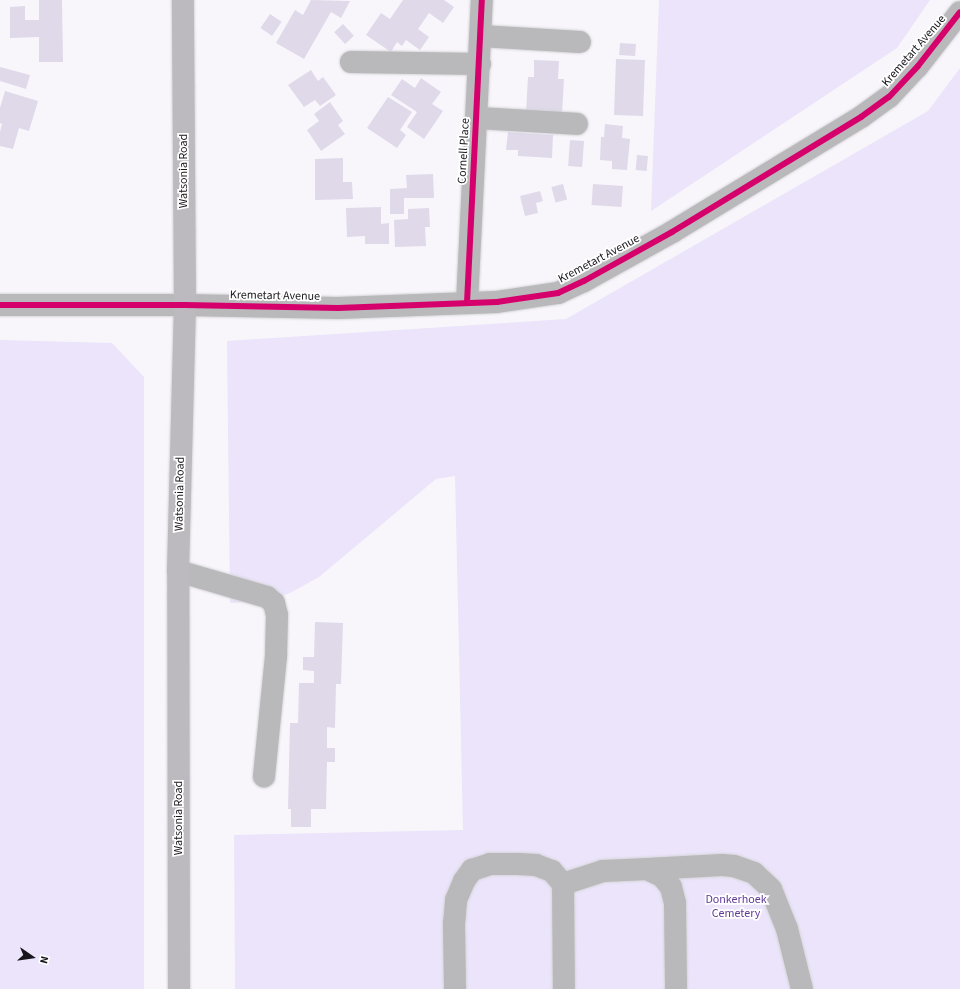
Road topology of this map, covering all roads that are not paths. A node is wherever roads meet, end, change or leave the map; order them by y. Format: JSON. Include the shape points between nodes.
{"nodes":[{"id":1,"x":183,"y":0,"type":"edge"},
{"id":2,"x":482,"y":0,"type":"edge"},
{"id":3,"x":960,"y":12,"type":"edge"},
{"id":4,"x":481,"y":36,"type":"junction"},
{"id":5,"x":580,"y":42,"type":"dead end"},
{"id":6,"x":350,"y":62,"type":"dead end"},
{"id":7,"x":480,"y":64,"type":"junction"},
{"id":8,"x":477,"y":118,"type":"junction"},
{"id":9,"x":577,"y":124,"type":"dead end"},
{"id":10,"x":467,"y":303,"type":"junction"},
{"id":11,"x":0,"y":305,"type":"edge"},
{"id":12,"x":185,"y":305,"type":"junction"},
{"id":13,"x":178,"y":571,"type":"junction"},
{"id":14,"x":264,"y":776,"type":"dead end"},
{"id":15,"x":647,"y":869,"type":"junction"},
{"id":16,"x":562,"y":884,"type":"junction"},
{"id":17,"x":179,"y":989,"type":"edge"},
{"id":18,"x":455,"y":989,"type":"edge"},
{"id":19,"x":564,"y":989,"type":"edge"},
{"id":20,"x":676,"y":989,"type":"edge"},
{"id":21,"x":802,"y":989,"type":"edge"}],
"edges":[{"from":1,"to":12,"type":"main road","name":"Watsonia Road"},
{"from":2,"to":4,"type":"street","name":"Cornell Place"},
{"from":3,"to":10,"type":"street","name":"Kremetart Avenue","via":[[918,66],[889,97],[672,232],[558,293],[524,299]]},
{"from":4,"to":5,"type":"street"},
{"from":4,"to":7,"type":"street","name":"Cornell Place"},
{"from":6,"to":7,"type":"street"},
{"from":7,"to":8,"type":"street","name":"Cornell Place"},
{"from":8,"to":9,"type":"street"},
{"from":8,"to":10,"type":"street","name":"Cornell Place"},
{"from":10,"to":12,"type":"street","name":"Kremetart Avenue","via":[[338,308]]},
{"from":11,"to":12,"type":"street","name":"Kremetart Avenue"},
{"from":12,"to":13,"type":"main road","name":"Watsonia Road"},
{"from":13,"to":14,"type":"street","via":[[260,594],[274,603],[277,615],[276,656]]},
{"from":13,"to":17,"type":"main road","name":"Watsonia Road"},
{"from":15,"to":16,"type":"street","via":[[603,871]]},
{"from":15,"to":20,"type":"street","via":[[662,876],[671,887],[675,903]]},
{"from":15,"to":21,"type":"street","via":[[722,865],[754,873],[771,889],[786,929]]},
{"from":16,"to":18,"type":"street","via":[[552,871],[536,864],[490,864],[472,870],[456,900]]},
{"from":16,"to":19,"type":"street"}]}
